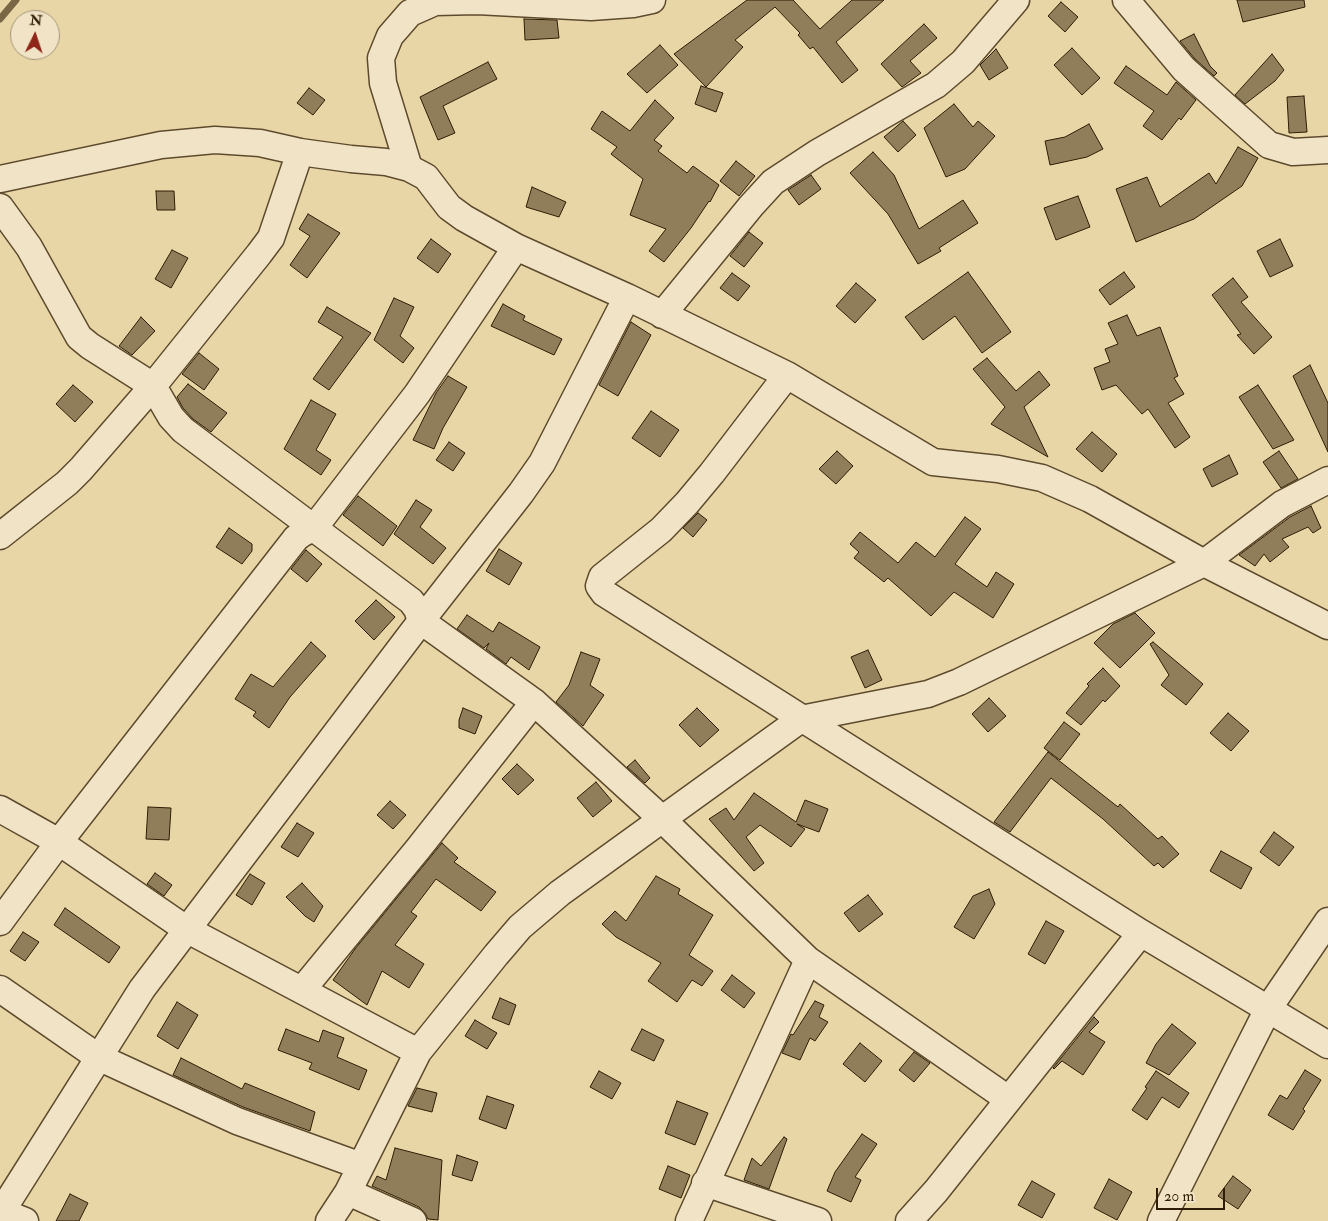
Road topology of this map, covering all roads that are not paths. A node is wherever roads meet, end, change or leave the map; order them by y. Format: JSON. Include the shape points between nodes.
{"nodes":[{"id":1,"x":652,"y":0,"type":"edge"},
{"id":2,"x":1016,"y":0,"type":"edge"},
{"id":3,"x":1126,"y":0,"type":"edge"},
{"id":4,"x":1328,"y":150,"type":"edge"},
{"id":5,"x":300,"y":152,"type":"junction"},
{"id":6,"x":409,"y":168,"type":"junction"},
{"id":7,"x":0,"y":179,"type":"edge"},
{"id":8,"x":0,"y":207,"type":"edge"},
{"id":9,"x":516,"y":247,"type":"junction"},
{"id":10,"x":627,"y":298,"type":"junction"},
{"id":11,"x":662,"y":314,"type":"junction"},
{"id":12,"x":787,"y":375,"type":"junction"},
{"id":13,"x":153,"y":386,"type":"junction"},
{"id":14,"x":1328,"y":480,"type":"edge"},
{"id":15,"x":314,"y":528,"type":"junction"},
{"id":16,"x":0,"y":536,"type":"edge"},
{"id":17,"x":1204,"y":562,"type":"junction"},
{"id":18,"x":421,"y":621,"type":"junction"},
{"id":19,"x":1328,"y":626,"type":"edge"},
{"id":20,"x":534,"y":702,"type":"junction"},
{"id":21,"x":801,"y":719,"type":"junction"},
{"id":22,"x":0,"y":809,"type":"edge"},
{"id":23,"x":661,"y":818,"type":"junction"},
{"id":24,"x":59,"y":842,"type":"junction"},
{"id":25,"x":1328,"y":921,"type":"edge"},
{"id":26,"x":0,"y":922,"type":"edge"},
{"id":27,"x":186,"y":929,"type":"junction"},
{"id":28,"x":1141,"y":933,"type":"junction"},
{"id":29,"x":808,"y":960,"type":"junction"},
{"id":30,"x":0,"y":988,"type":"edge"},
{"id":31,"x":302,"y":990,"type":"junction"},
{"id":32,"x":1268,"y":1009,"type":"junction"},
{"id":33,"x":1328,"y":1045,"type":"edge"},
{"id":34,"x":418,"y":1052,"type":"junction"},
{"id":35,"x":98,"y":1057,"type":"junction"},
{"id":36,"x":1008,"y":1099,"type":"junction"},
{"id":37,"x":361,"y":1166,"type":"junction"},
{"id":38,"x":705,"y":1183,"type":"junction"},
{"id":39,"x":348,"y":1192,"type":"junction"},
{"id":40,"x":0,"y":1212,"type":"edge"},
{"id":41,"x":25,"y":1221,"type":"edge"},
{"id":42,"x":329,"y":1221,"type":"edge"},
{"id":43,"x":413,"y":1221,"type":"edge"},
{"id":44,"x":689,"y":1221,"type":"edge"},
{"id":45,"x":818,"y":1221,"type":"edge"},
{"id":46,"x":910,"y":1221,"type":"edge"},
{"id":47,"x":1161,"y":1221,"type":"edge"}],
"edges":[{"from":1,"to":6,"type":"street","via":[[591,7],[435,2],[410,13],[390,36],[381,58],[383,83]]},
{"from":2,"to":11,"type":"street","via":[[963,62],[936,86],[817,153],[773,182]]},
{"from":3,"to":4,"type":"street","via":[[1184,69],[1269,145],[1293,152]]},
{"from":5,"to":6,"type":"street","via":[[386,162]]},
{"from":5,"to":7,"type":"street","via":[[260,143],[184,142]]},
{"from":5,"to":13,"type":"street","via":[[271,238]]},
{"from":6,"to":9,"type":"street","via":[[426,177],[449,207]]},
{"from":8,"to":13,"type":"street","via":[[29,247],[79,337]]},
{"from":9,"to":10,"type":"street"},
{"from":9,"to":15,"type":"street","via":[[417,394]]},
{"from":10,"to":11,"type":"street"},
{"from":10,"to":18,"type":"street","via":[[542,464]]},
{"from":11,"to":12,"type":"street"},
{"from":12,"to":17,"type":"street","via":[[933,462],[998,469],[1042,478],[1090,499]]},
{"from":12,"to":21,"type":"street","via":[[687,503],[661,530],[602,577],[599,586],[604,593]]},
{"from":13,"to":15,"type":"street","via":[[171,417],[183,430]]},
{"from":13,"to":16,"type":"street","via":[[67,483]]},
{"from":14,"to":17,"type":"street","via":[[1282,504]]},
{"from":15,"to":18,"type":"street","via":[[411,601]]},
{"from":15,"to":24,"type":"street","via":[[296,538]]},
{"from":17,"to":19,"type":"street"},
{"from":17,"to":21,"type":"street","via":[[959,682],[928,694]]},
{"from":18,"to":20,"type":"street"},
{"from":18,"to":27,"type":"street"},
{"from":20,"to":23,"type":"street"},
{"from":20,"to":31,"type":"street"},
{"from":21,"to":23,"type":"street"},
{"from":21,"to":28,"type":"street"},
{"from":22,"to":24,"type":"street"},
{"from":23,"to":29,"type":"street"},
{"from":23,"to":34,"type":"street","via":[[520,927]]},
{"from":24,"to":26,"type":"street"},
{"from":24,"to":27,"type":"street"},
{"from":25,"to":32,"type":"street"},
{"from":27,"to":31,"type":"street"},
{"from":27,"to":35,"type":"street"},
{"from":28,"to":32,"type":"street"},
{"from":28,"to":36,"type":"street"},
{"from":29,"to":36,"type":"street"},
{"from":29,"to":38,"type":"street"},
{"from":30,"to":35,"type":"street"},
{"from":31,"to":34,"type":"street"},
{"from":32,"to":33,"type":"street"},
{"from":32,"to":47,"type":"street"},
{"from":34,"to":37,"type":"street"},
{"from":35,"to":37,"type":"street","via":[[237,1121]]},
{"from":35,"to":40,"type":"street"},
{"from":36,"to":46,"type":"street"},
{"from":37,"to":39,"type":"street"},
{"from":38,"to":44,"type":"street"},
{"from":38,"to":45,"type":"street"},
{"from":39,"to":42,"type":"street"},
{"from":39,"to":43,"type":"street"},
{"from":40,"to":41,"type":"street"}]}
